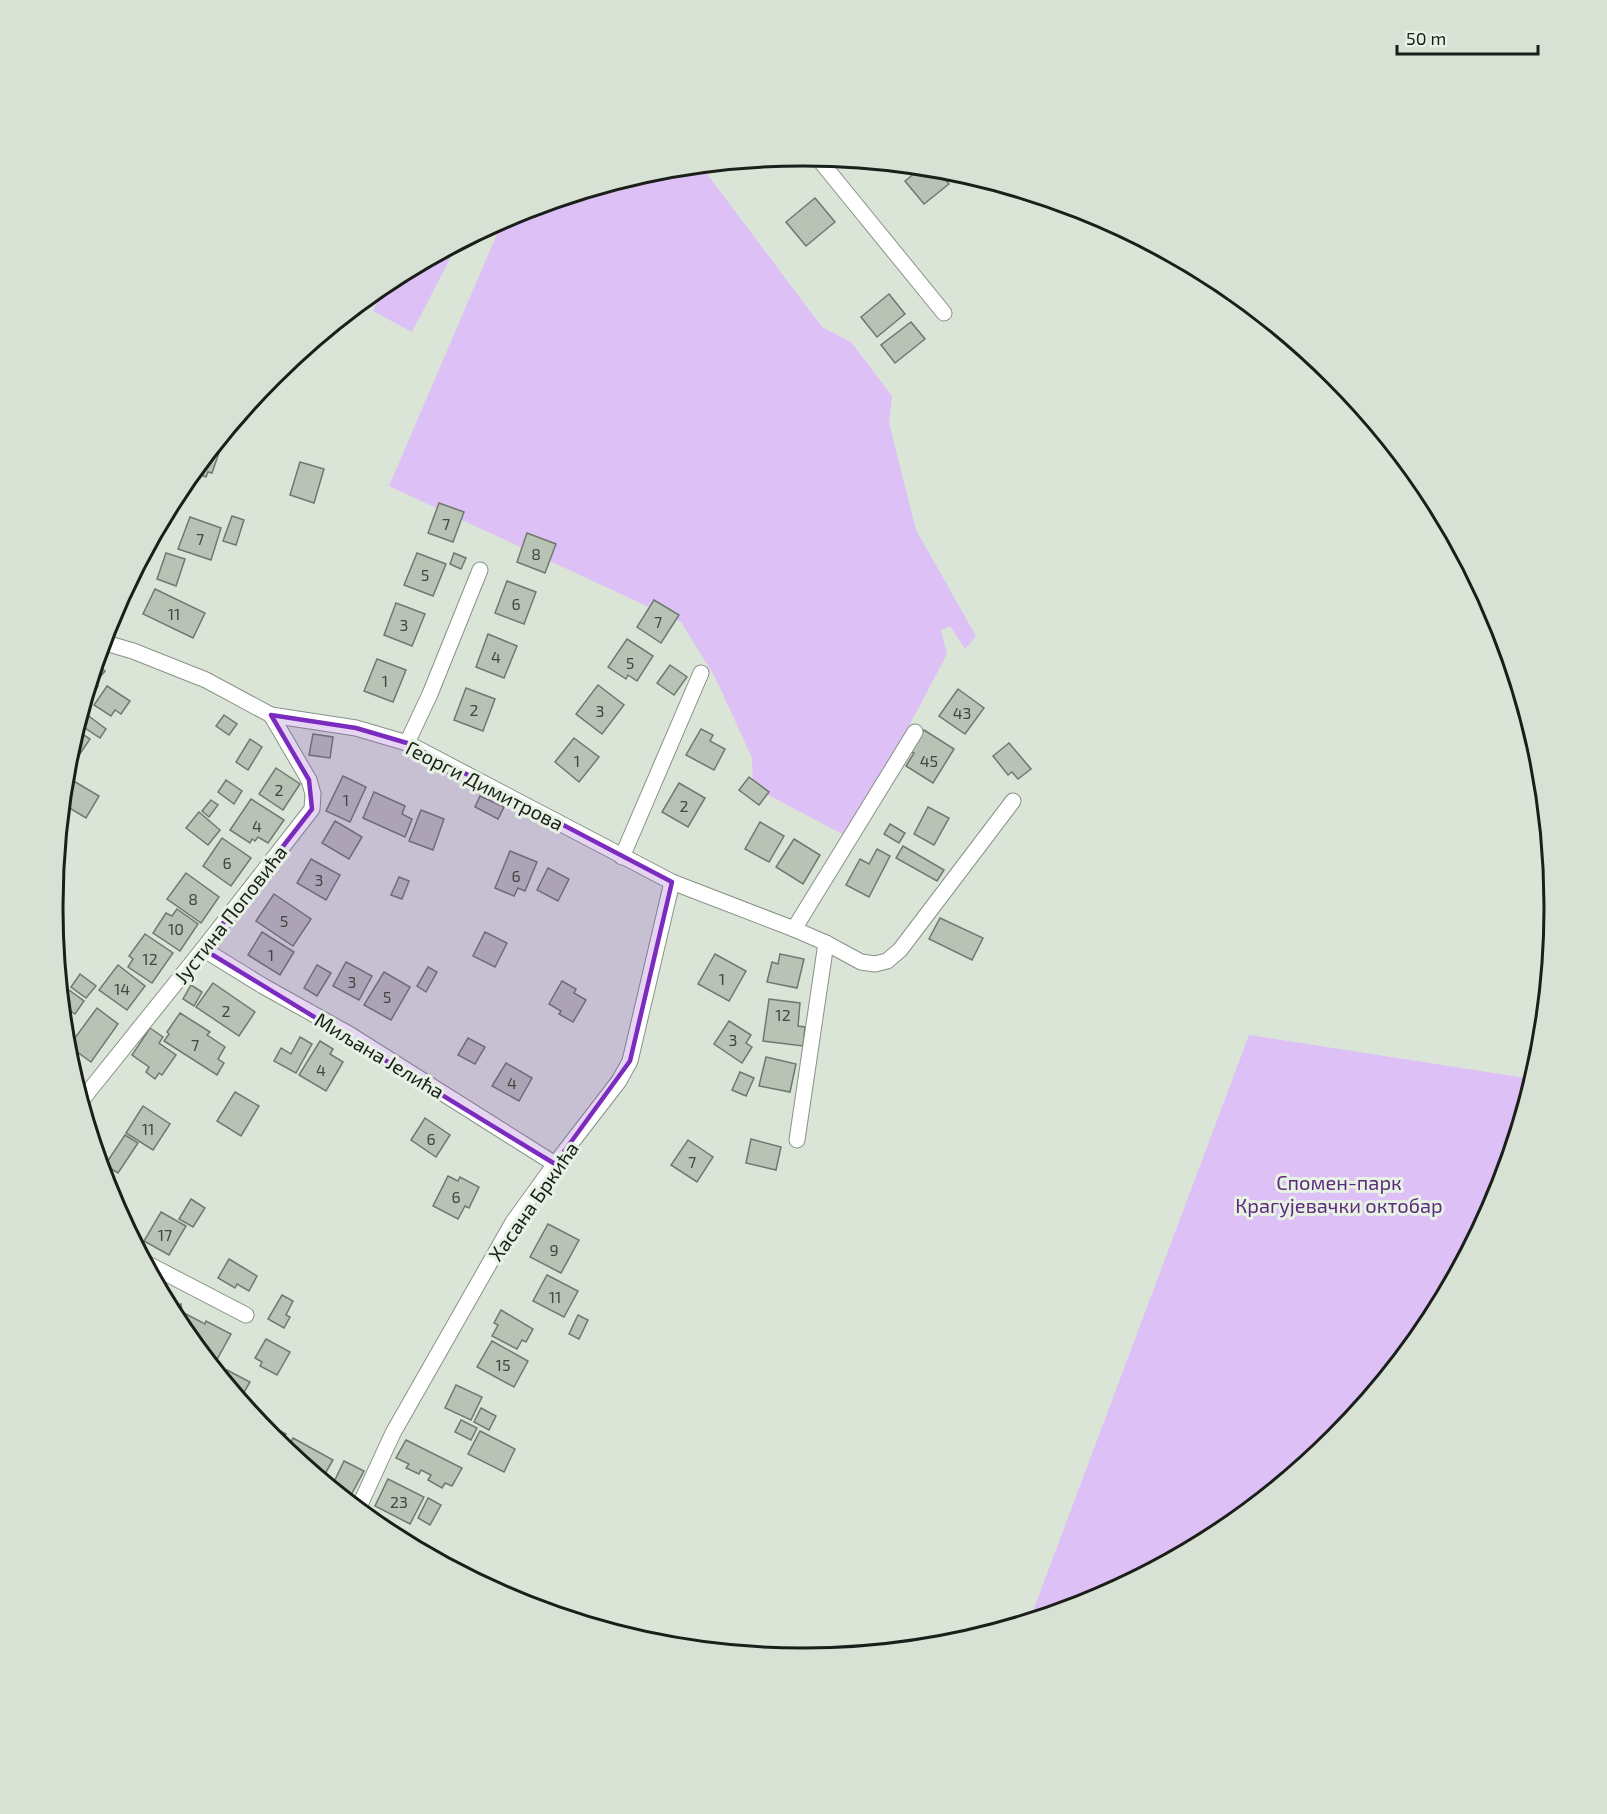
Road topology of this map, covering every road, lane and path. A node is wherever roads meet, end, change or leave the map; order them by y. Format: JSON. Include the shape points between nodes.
{"nodes":[{"id":1,"x":825,"y":167,"type":"edge"},
{"id":2,"x":944,"y":313,"type":"dead end"},
{"id":3,"x":480,"y":570,"type":"dead end"},
{"id":4,"x":111,"y":645,"type":"edge"},
{"id":5,"x":701,"y":674,"type":"dead end"},
{"id":6,"x":271,"y":715,"type":"junction"},
{"id":7,"x":915,"y":732,"type":"dead end"},
{"id":8,"x":407,"y":743,"type":"junction"},
{"id":9,"x":1013,"y":801,"type":"dead end"},
{"id":10,"x":622,"y":857,"type":"junction"},
{"id":11,"x":672,"y":882,"type":"junction"},
{"id":12,"x":794,"y":929,"type":"junction"},
{"id":13,"x":826,"y":943,"type":"junction"},
{"id":14,"x":203,"y":949,"type":"junction"},
{"id":15,"x":87,"y":1094,"type":"edge"},
{"id":16,"x":797,"y":1140,"type":"dead end"},
{"id":17,"x":555,"y":1164,"type":"junction"},
{"id":18,"x":158,"y":1269,"type":"edge"},
{"id":19,"x":246,"y":1315,"type":"dead end"},
{"id":20,"x":362,"y":1501,"type":"edge"}],
"edges":[{"from":1,"to":2,"type":"street"},
{"from":3,"to":8,"type":"street"},
{"from":4,"to":6,"type":"street","name":"Георги Димитрова","via":[[206,680]]},
{"from":5,"to":10,"type":"street"},
{"from":6,"to":8,"type":"street","name":"Георги Димитрова","via":[[356,728]]},
{"from":6,"to":14,"type":"street","name":"Јустина Поповића","via":[[309,780],[312,809]]},
{"from":7,"to":12,"type":"street"},
{"from":8,"to":10,"type":"street","name":"Георги Димитрова"},
{"from":9,"to":13,"type":"street","name":"Георги Димитрова","via":[[900,950],[887,961],[861,962]]},
{"from":10,"to":11,"type":"street","name":"Георги Димитрова"},
{"from":11,"to":12,"type":"street","name":"Георги Димитрова"},
{"from":11,"to":17,"type":"street","name":"Хасана Бркића","via":[[630,1061]]},
{"from":12,"to":13,"type":"street","name":"Георги Димитрова"},
{"from":13,"to":16,"type":"street"},
{"from":14,"to":15,"type":"street","name":"Јустина Поповића"},
{"from":14,"to":17,"type":"street","name":"Миљана Јелића","via":[[349,1034]]},
{"from":17,"to":20,"type":"street","name":"Хасана Бркића","via":[[513,1222],[417,1389]]},
{"from":18,"to":19,"type":"street"}]}
